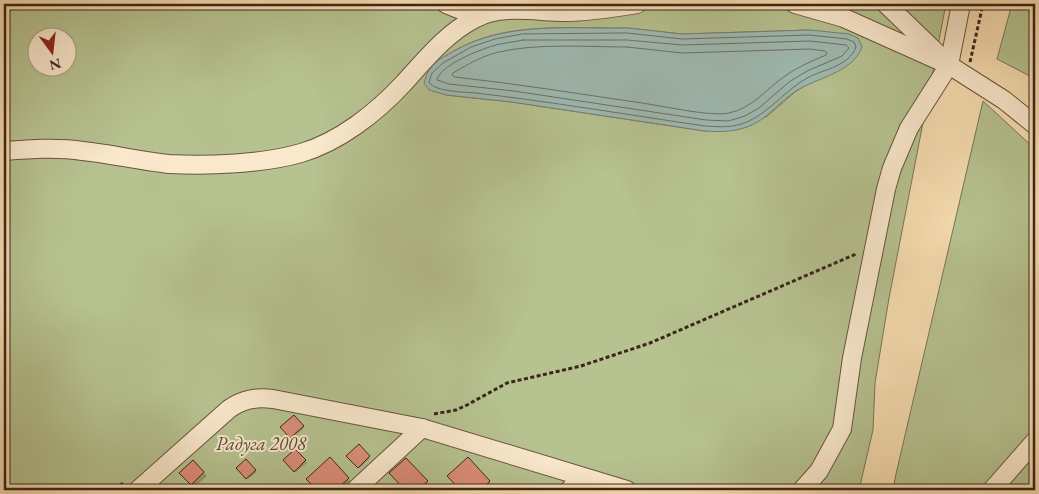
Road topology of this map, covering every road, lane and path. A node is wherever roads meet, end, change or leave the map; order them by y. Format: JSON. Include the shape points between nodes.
{"nodes":[{"id":1,"x":446,"y":4,"type":"edge"},
{"id":2,"x":637,"y":4,"type":"edge"},
{"id":3,"x":795,"y":4,"type":"edge"},
{"id":4,"x":886,"y":4,"type":"edge"},
{"id":5,"x":961,"y":4,"type":"edge"},
{"id":6,"x":984,"y":4,"type":"edge"},
{"id":7,"x":478,"y":17,"type":"junction"},
{"id":8,"x":949,"y":65,"type":"junction"},
{"id":9,"x":967,"y":76,"type":"junction"},
{"id":10,"x":1035,"y":125,"type":"edge"},
{"id":11,"x":4,"y":151,"type":"edge"},
{"id":12,"x":873,"y":247,"type":"junction"},
{"id":13,"x":425,"y":421,"type":"junction"},
{"id":14,"x":1035,"y":441,"type":"edge"},
{"id":15,"x":582,"y":478,"type":"junction"},
{"id":16,"x":134,"y":484,"type":"edge"},
{"id":17,"x":115,"y":490,"type":"edge"},
{"id":18,"x":355,"y":490,"type":"edge"},
{"id":19,"x":569,"y":490,"type":"edge"},
{"id":20,"x":627,"y":490,"type":"edge"},
{"id":21,"x":802,"y":490,"type":"edge"},
{"id":22,"x":992,"y":490,"type":"edge"}],
"edges":[{"from":1,"to":7,"type":"street"},
{"from":2,"to":7,"type":"street","via":[[567,12],[496,11]]},
{"from":3,"to":8,"type":"street","via":[[844,18]]},
{"from":4,"to":8,"type":"street"},
{"from":5,"to":8,"type":"street"},
{"from":6,"to":9,"type":"path"},
{"from":7,"to":11,"type":"street","via":[[448,37],[401,86],[364,118],[325,143],[300,153],[258,161],[169,164],[74,150]]},
{"from":8,"to":9,"type":"street"},
{"from":8,"to":12,"type":"street","via":[[920,108],[900,146]]},
{"from":9,"to":10,"type":"street"},
{"from":12,"to":13,"type":"path","via":[[650,343],[581,366],[507,383],[456,410]]},
{"from":12,"to":21,"type":"street","via":[[842,429],[819,471]]},
{"from":13,"to":15,"type":"street"},
{"from":13,"to":16,"type":"street","via":[[253,398],[229,409]]},
{"from":13,"to":18,"type":"street"},
{"from":14,"to":22,"type":"street"},
{"from":15,"to":19,"type":"street"},
{"from":15,"to":20,"type":"street"},
{"from":16,"to":17,"type":"path"}]}
